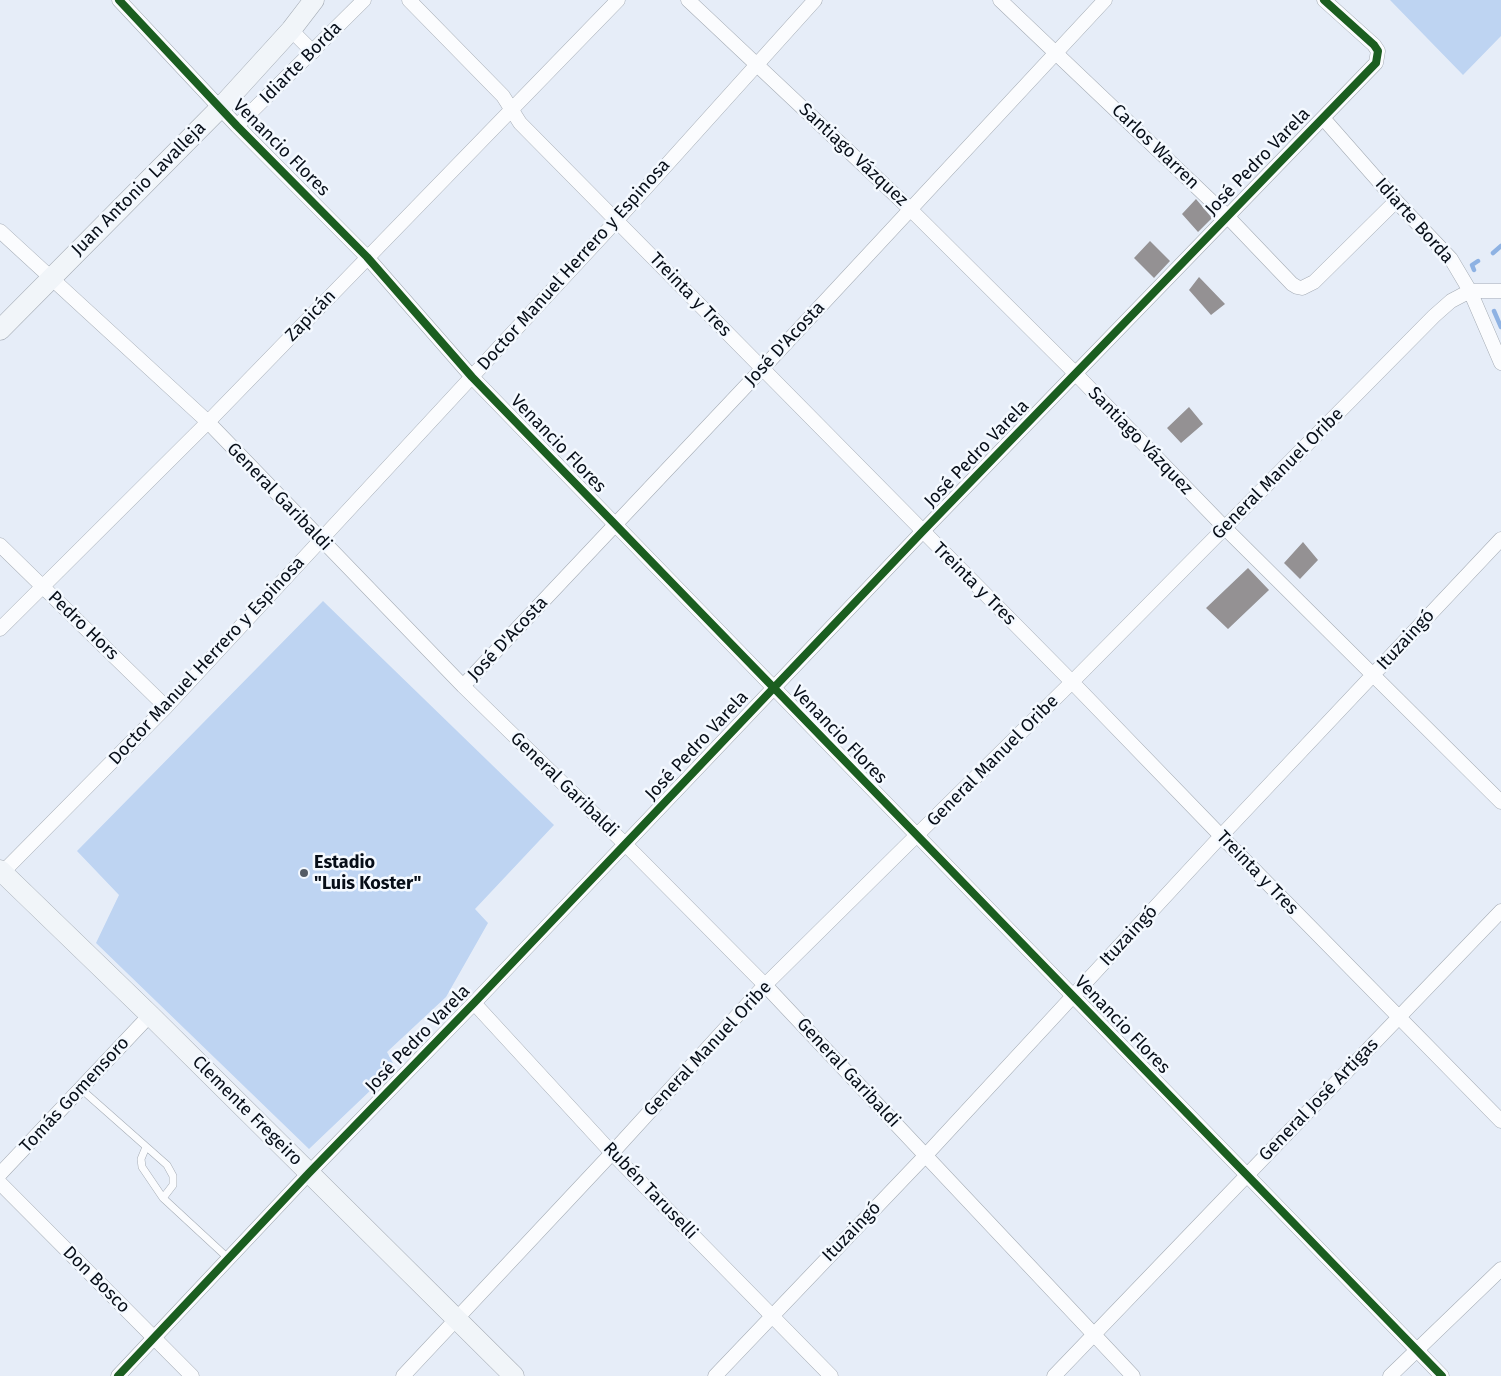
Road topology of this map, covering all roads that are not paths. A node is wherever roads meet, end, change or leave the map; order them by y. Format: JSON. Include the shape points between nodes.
{"nodes":[{"id":1,"x":119,"y":0,"type":"edge"},
{"id":2,"x":314,"y":0,"type":"edge"},
{"id":3,"x":364,"y":0,"type":"edge"},
{"id":4,"x":409,"y":0,"type":"edge"},
{"id":5,"x":618,"y":0,"type":"edge"},
{"id":6,"x":688,"y":0,"type":"edge"},
{"id":7,"x":815,"y":0,"type":"edge"},
{"id":8,"x":1000,"y":0,"type":"edge"},
{"id":9,"x":1105,"y":0,"type":"edge"},
{"id":10,"x":1324,"y":0,"type":"edge"},
{"id":11,"x":291,"y":30,"type":"junction"},
{"id":12,"x":313,"y":52,"type":"junction"},
{"id":13,"x":1056,"y":53,"type":"junction"},
{"id":14,"x":756,"y":64,"type":"junction"},
{"id":15,"x":220,"y":108,"type":"junction"},
{"id":16,"x":512,"y":110,"type":"junction"},
{"id":17,"x":1323,"y":118,"type":"junction"},
{"id":18,"x":237,"y":126,"type":"junction"},
{"id":19,"x":1396,"y":201,"type":"junction"},
{"id":20,"x":910,"y":209,"type":"junction"},
{"id":21,"x":1227,"y":216,"type":"junction"},
{"id":22,"x":617,"y":220,"type":"junction"},
{"id":23,"x":0,"y":231,"type":"edge"},
{"id":24,"x":367,"y":257,"type":"junction"},
{"id":25,"x":51,"y":278,"type":"junction"},
{"id":26,"x":1501,"y":291,"type":"edge"},
{"id":27,"x":1470,"y":292,"type":"junction"},
{"id":28,"x":0,"y":330,"type":"edge"},
{"id":29,"x":1501,"y":363,"type":"edge"},
{"id":30,"x":762,"y":369,"type":"junction"},
{"id":31,"x":1075,"y":374,"type":"junction"},
{"id":32,"x":472,"y":377,"type":"junction"},
{"id":33,"x":208,"y":422,"type":"junction"},
{"id":34,"x":615,"y":525,"type":"junction"},
{"id":35,"x":1225,"y":528,"type":"junction"},
{"id":36,"x":922,"y":532,"type":"junction"},
{"id":37,"x":1501,"y":539,"type":"edge"},
{"id":38,"x":320,"y":540,"type":"junction"},
{"id":39,"x":0,"y":544,"type":"edge"},
{"id":40,"x":42,"y":586,"type":"junction"},
{"id":41,"x":0,"y":629,"type":"edge"},
{"id":42,"x":1372,"y":675,"type":"junction"},
{"id":43,"x":1072,"y":682,"type":"junction"},
{"id":44,"x":463,"y":686,"type":"junction"},
{"id":45,"x":772,"y":688,"type":"junction"},
{"id":46,"x":166,"y":707,"type":"junction"},
{"id":47,"x":1501,"y":802,"type":"edge"},
{"id":48,"x":918,"y":836,"type":"junction"},
{"id":49,"x":1221,"y":836,"type":"junction"},
{"id":50,"x":625,"y":844,"type":"junction"},
{"id":51,"x":1,"y":873,"type":"edge"},
{"id":52,"x":1501,"y":911,"type":"edge"},
{"id":53,"x":765,"y":985,"type":"junction"},
{"id":54,"x":1073,"y":996,"type":"junction"},
{"id":55,"x":474,"y":1003,"type":"junction"},
{"id":56,"x":150,"y":1015,"type":"junction"},
{"id":57,"x":1399,"y":1018,"type":"junction"},
{"id":58,"x":81,"y":1089,"type":"junction"},
{"id":59,"x":1501,"y":1121,"type":"edge"},
{"id":60,"x":146,"y":1147,"type":"junction"},
{"id":61,"x":612,"y":1153,"type":"junction"},
{"id":62,"x":926,"y":1155,"type":"junction"},
{"id":63,"x":309,"y":1173,"type":"junction"},
{"id":64,"x":0,"y":1174,"type":"edge"},
{"id":65,"x":1247,"y":1174,"type":"junction"},
{"id":66,"x":0,"y":1183,"type":"edge"},
{"id":67,"x":163,"y":1198,"type":"junction"},
{"id":68,"x":229,"y":1259,"type":"junction"},
{"id":69,"x":1501,"y":1269,"type":"edge"},
{"id":70,"x":772,"y":1316,"type":"junction"},
{"id":71,"x":456,"y":1319,"type":"junction"},
{"id":72,"x":1094,"y":1335,"type":"junction"},
{"id":73,"x":154,"y":1338,"type":"junction"},
{"id":74,"x":1417,"y":1350,"type":"junction"},
{"id":75,"x":118,"y":1376,"type":"edge"},
{"id":76,"x":192,"y":1376,"type":"edge"},
{"id":77,"x":403,"y":1376,"type":"edge"},
{"id":78,"x":514,"y":1376,"type":"edge"},
{"id":79,"x":716,"y":1376,"type":"edge"},
{"id":80,"x":831,"y":1376,"type":"edge"},
{"id":81,"x":1054,"y":1376,"type":"edge"},
{"id":82,"x":1133,"y":1376,"type":"edge"},
{"id":83,"x":1390,"y":1376,"type":"edge"},
{"id":84,"x":1442,"y":1376,"type":"edge"}],
"edges":[{"from":1,"to":15,"type":"street","name":"Venancio Flores"},
{"from":2,"to":11,"type":"street","name":"Juan Antonio Lavalleja"},
{"from":3,"to":12,"type":"street","name":"Idiarte Borda"},
{"from":4,"to":16,"type":"street","name":"Treinta y Tres","via":[[503,96]]},
{"from":5,"to":16,"type":"street","name":"Zapicán"},
{"from":6,"to":14,"type":"street","name":"Santiago Vázquez"},
{"from":7,"to":14,"type":"street","name":"Doctor Manuel Herrero y Espinosa"},
{"from":8,"to":13,"type":"street","name":"Carlos Warren"},
{"from":9,"to":13,"type":"street","name":"José D'Acosta"},
{"from":10,"to":17,"type":"street","name":"José Pedro Varela","via":[[1368,38],[1378,51],[1376,63]]},
{"from":11,"to":12,"type":"street"},
{"from":11,"to":15,"type":"street","name":"Juan Antonio Lavalleja"},
{"from":12,"to":18,"type":"street","name":"Idiarte Borda"},
{"from":13,"to":20,"type":"street","name":"José D'Acosta"},
{"from":13,"to":21,"type":"street","name":"Carlos Warren"},
{"from":14,"to":20,"type":"street","name":"Santiago Vázquez"},
{"from":14,"to":22,"type":"street","name":"Doctor Manuel Herrero y Espinosa"},
{"from":15,"to":18,"type":"street","name":"Venancio Flores"},
{"from":15,"to":25,"type":"street","name":"Juan Antonio Lavalleja"},
{"from":16,"to":22,"type":"street","name":"Treinta y Tres","via":[[520,123]]},
{"from":16,"to":24,"type":"street","name":"Zapicán"},
{"from":17,"to":19,"type":"street","name":"Idiarte Borda"},
{"from":17,"to":21,"type":"street","name":"José Pedro Varela"},
{"from":18,"to":24,"type":"street","name":"Venancio Flores"},
{"from":19,"to":21,"type":"street","name":"Carlos Warren","via":[[1314,282],[1302,288],[1292,284]]},
{"from":19,"to":27,"type":"street","name":"Idiarte Borda","via":[[1451,259]]},
{"from":20,"to":30,"type":"street","name":"José D'Acosta"},
{"from":20,"to":31,"type":"street","name":"Santiago Vázquez"},
{"from":21,"to":31,"type":"street","name":"José Pedro Varela"},
{"from":22,"to":30,"type":"street","name":"Treinta y Tres"},
{"from":22,"to":32,"type":"street","name":"Doctor Manuel Herrero y Espinosa"},
{"from":23,"to":25,"type":"street","name":"General Garibaldi"},
{"from":24,"to":32,"type":"street","name":"Venancio Flores"},
{"from":24,"to":33,"type":"street","name":"Zapicán"},
{"from":25,"to":28,"type":"street","name":"Juan Antonio Lavalleja"},
{"from":25,"to":33,"type":"street","name":"General Garibaldi"},
{"from":26,"to":27,"type":"street","name":"General Manuel Oribe"},
{"from":27,"to":29,"type":"street","name":"Idiarte Borda"},
{"from":27,"to":35,"type":"street","name":"General Manuel Oribe","via":[[1439,311]]},
{"from":30,"to":34,"type":"street","name":"José D'Acosta"},
{"from":30,"to":36,"type":"street","name":"Treinta y Tres"},
{"from":31,"to":35,"type":"street","name":"Santiago Vázquez"},
{"from":31,"to":36,"type":"street","name":"José Pedro Varela"},
{"from":32,"to":34,"type":"street","name":"Venancio Flores"},
{"from":32,"to":38,"type":"street","name":"Doctor Manuel Herrero y Espinosa"},
{"from":33,"to":38,"type":"street","name":"General Garibaldi"},
{"from":33,"to":40,"type":"street","name":"Zapicán"},
{"from":34,"to":44,"type":"street","name":"José D'Acosta"},
{"from":34,"to":45,"type":"street","name":"Venancio Flores"},
{"from":35,"to":42,"type":"street","name":"Santiago Vázquez"},
{"from":35,"to":43,"type":"street","name":"General Manuel Oribe"},
{"from":36,"to":43,"type":"street","name":"Treinta y Tres"},
{"from":36,"to":45,"type":"street","name":"José Pedro Varela"},
{"from":37,"to":42,"type":"street","name":"Ituzaingó"},
{"from":38,"to":44,"type":"street","name":"General Garibaldi"},
{"from":38,"to":46,"type":"street","name":"Doctor Manuel Herrero y Espinosa"},
{"from":39,"to":40,"type":"street","name":"Pedro Hors"},
{"from":40,"to":41,"type":"street","name":"Zapicán"},
{"from":40,"to":46,"type":"street","name":"Pedro Hors"},
{"from":42,"to":47,"type":"street","name":"Santiago Vázquez"},
{"from":42,"to":49,"type":"street","name":"Ituzaingó"},
{"from":43,"to":48,"type":"street","name":"General Manuel Oribe"},
{"from":43,"to":49,"type":"street","name":"Treinta y Tres"},
{"from":44,"to":50,"type":"street","name":"General Garibaldi"},
{"from":45,"to":48,"type":"street","name":"Venancio Flores"},
{"from":45,"to":50,"type":"street","name":"José Pedro Varela"},
{"from":46,"to":51,"type":"street","name":"Doctor Manuel Herrero y Espinosa"},
{"from":48,"to":53,"type":"street","name":"General Manuel Oribe"},
{"from":48,"to":54,"type":"street","name":"Venancio Flores"},
{"from":49,"to":54,"type":"street","name":"Ituzaingó"},
{"from":49,"to":57,"type":"street","name":"Treinta y Tres"},
{"from":50,"to":53,"type":"street","name":"General Garibaldi"},
{"from":50,"to":55,"type":"street","name":"José Pedro Varela"},
{"from":51,"to":56,"type":"street","name":"Clemente Fregeiro"},
{"from":52,"to":57,"type":"street","name":"General José Artigas"},
{"from":53,"to":61,"type":"street","name":"General Manuel Oribe"},
{"from":53,"to":62,"type":"street","name":"General Garibaldi"},
{"from":54,"to":62,"type":"street","name":"Ituzaingó"},
{"from":54,"to":65,"type":"street","name":"Venancio Flores"},
{"from":55,"to":61,"type":"street","name":"Rubén Taruselli"},
{"from":55,"to":63,"type":"street","name":"José Pedro Varela"},
{"from":56,"to":58,"type":"street","name":"Tomás Gomensoro"},
{"from":56,"to":63,"type":"street","name":"Clemente Fregeiro"},
{"from":57,"to":59,"type":"street","name":"Treinta y Tres"},
{"from":57,"to":65,"type":"street","name":"General José Artigas"},
{"from":58,"to":60,"type":"lane"},
{"from":58,"to":64,"type":"street","name":"Tomás Gomensoro"},
{"from":60,"to":67,"type":"lane","via":[[141,1159],[142,1167]]},
{"from":60,"to":67,"type":"lane","via":[[173,1176],[173,1184]]},
{"from":61,"to":70,"type":"street","name":"Rubén Taruselli"},
{"from":61,"to":71,"type":"street","name":"General Manuel Oribe"},
{"from":62,"to":70,"type":"street","name":"Ituzaingó"},
{"from":62,"to":72,"type":"street","name":"General Garibaldi"},
{"from":63,"to":68,"type":"street","name":"José Pedro Varela"},
{"from":63,"to":71,"type":"street","name":"Clemente Fregeiro"},
{"from":65,"to":72,"type":"street","name":"General José Artigas"},
{"from":65,"to":74,"type":"street","name":"Venancio Flores"},
{"from":66,"to":73,"type":"street","name":"Don Bosco"},
{"from":67,"to":68,"type":"lane"},
{"from":68,"to":73,"type":"street","name":"José Pedro Varela"},
{"from":69,"to":74,"type":"street"},
{"from":70,"to":79,"type":"street","name":"Ituzaingó"},
{"from":70,"to":80,"type":"street","name":"Rubén Taruselli"},
{"from":71,"to":77,"type":"street","name":"General Manuel Oribe"},
{"from":71,"to":78,"type":"street","name":"Clemente Fregeiro"},
{"from":72,"to":81,"type":"street","name":"General José Artigas"},
{"from":72,"to":82,"type":"street","name":"General Garibaldi"},
{"from":73,"to":75,"type":"street","name":"José Pedro Varela"},
{"from":73,"to":76,"type":"street","name":"Don Bosco"},
{"from":74,"to":83,"type":"street"},
{"from":74,"to":84,"type":"street","name":"Venancio Flores"}]}
